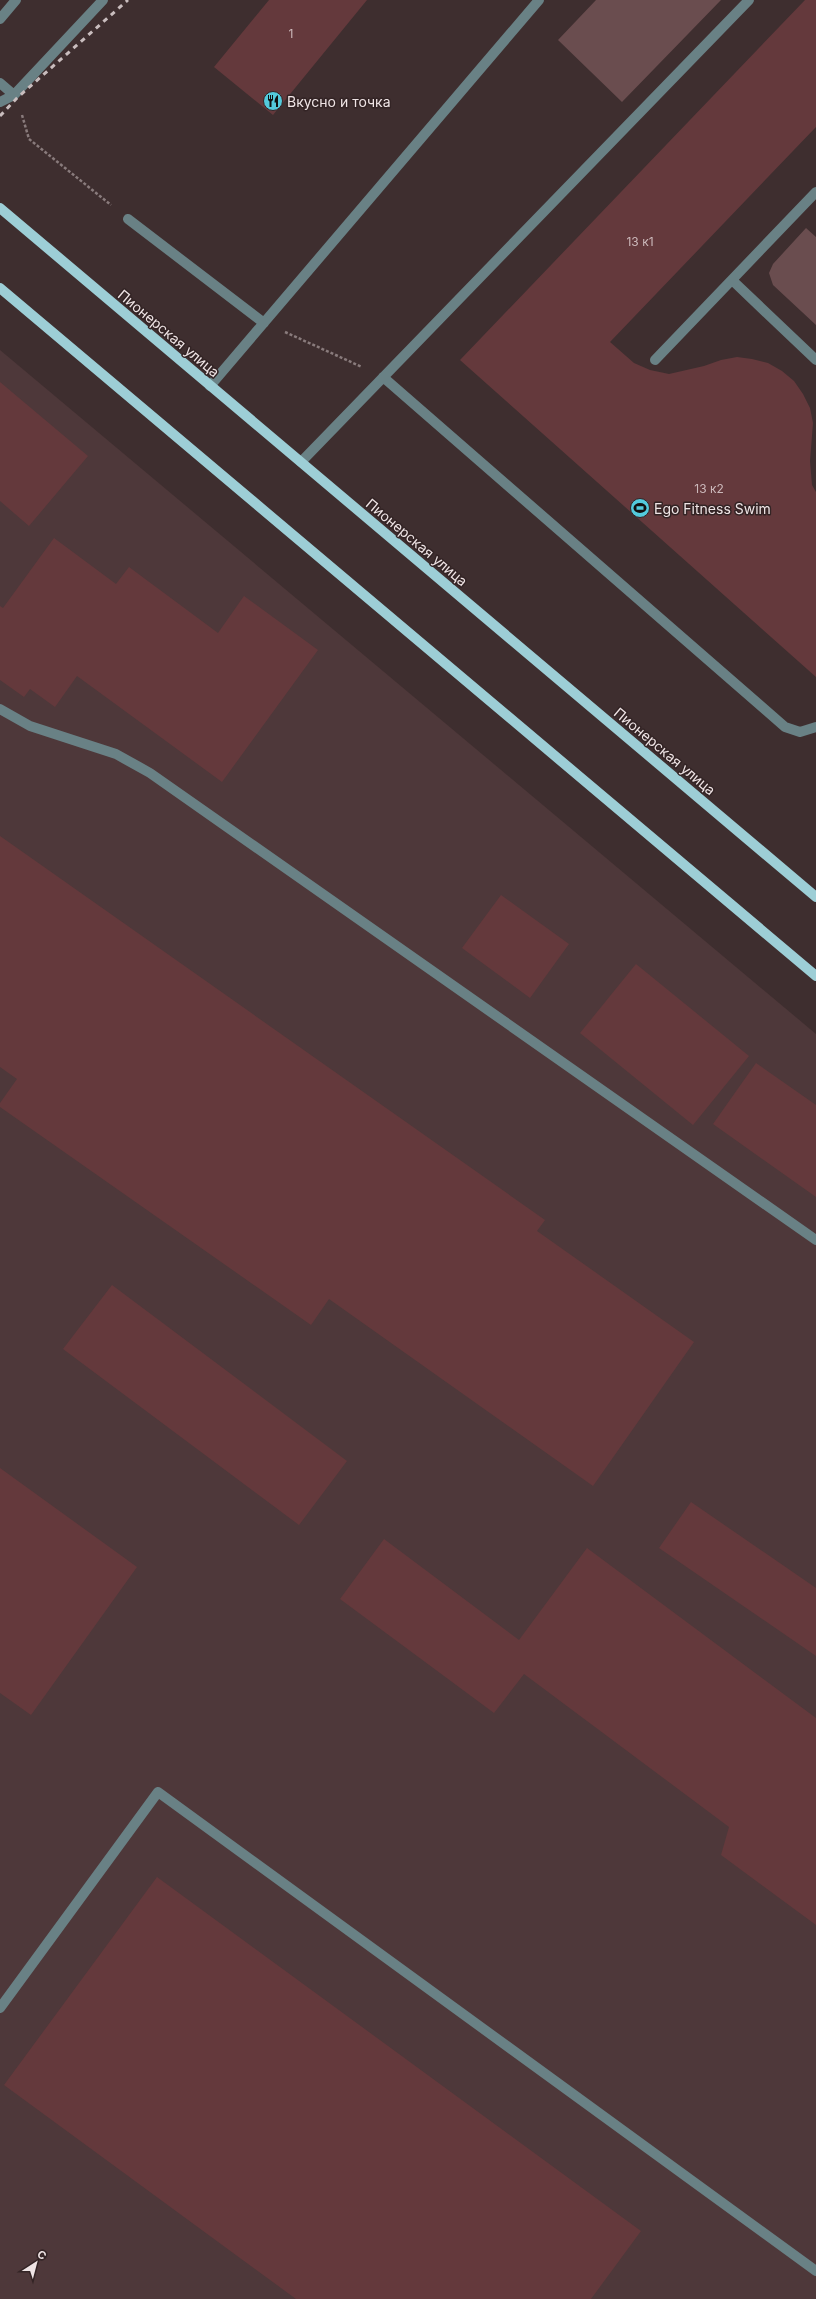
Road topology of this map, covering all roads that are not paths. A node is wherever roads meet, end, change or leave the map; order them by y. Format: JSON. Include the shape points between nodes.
{"nodes":[{"id":1,"x":16,"y":0,"type":"edge"},
{"id":2,"x":103,"y":0,"type":"edge"},
{"id":3,"x":539,"y":0,"type":"edge"},
{"id":4,"x":749,"y":0,"type":"edge"},
{"id":5,"x":0,"y":20,"type":"edge"},
{"id":6,"x":0,"y":83,"type":"edge"},
{"id":7,"x":14,"y":94,"type":"junction"},
{"id":8,"x":0,"y":102,"type":"edge"},
{"id":9,"x":816,"y":192,"type":"edge"},
{"id":10,"x":0,"y":208,"type":"edge"},
{"id":11,"x":128,"y":219,"type":"road end"},
{"id":12,"x":732,"y":280,"type":"junction"},
{"id":13,"x":0,"y":288,"type":"edge"},
{"id":14,"x":264,"y":323,"type":"junction"},
{"id":15,"x":655,"y":360,"type":"dead end"},
{"id":16,"x":816,"y":360,"type":"edge"},
{"id":17,"x":383,"y":377,"type":"junction"},
{"id":18,"x":210,"y":386,"type":"junction"},
{"id":19,"x":301,"y":462,"type":"junction"},
{"id":20,"x":0,"y":709,"type":"edge"},
{"id":21,"x":816,"y":726,"type":"edge"},
{"id":22,"x":816,"y":897,"type":"edge"},
{"id":23,"x":816,"y":976,"type":"edge"},
{"id":24,"x":816,"y":1240,"type":"edge"},
{"id":25,"x":0,"y":2008,"type":"edge"},
{"id":26,"x":816,"y":2271,"type":"edge"}],
"edges":[{"from":1,"to":5,"type":"lane"},
{"from":2,"to":7,"type":"lane"},
{"from":3,"to":14,"type":"lane"},
{"from":4,"to":17,"type":"lane"},
{"from":6,"to":7,"type":"lane"},
{"from":7,"to":8,"type":"lane"},
{"from":9,"to":12,"type":"lane"},
{"from":10,"to":18,"type":"main road","name":"Пионерская улица"},
{"from":11,"to":14,"type":"lane"},
{"from":12,"to":15,"type":"lane"},
{"from":12,"to":16,"type":"lane"},
{"from":13,"to":23,"type":"main road"},
{"from":14,"to":18,"type":"lane"},
{"from":17,"to":19,"type":"lane"},
{"from":17,"to":21,"type":"lane","via":[[784,727],[800,732]]},
{"from":18,"to":19,"type":"main road","name":"Пионерская улица"},
{"from":19,"to":22,"type":"main road","name":"Пионерская улица"},
{"from":20,"to":24,"type":"lane","via":[[30,726],[116,754],[150,773]]},
{"from":25,"to":26,"type":"lane","via":[[158,1792]]}]}
